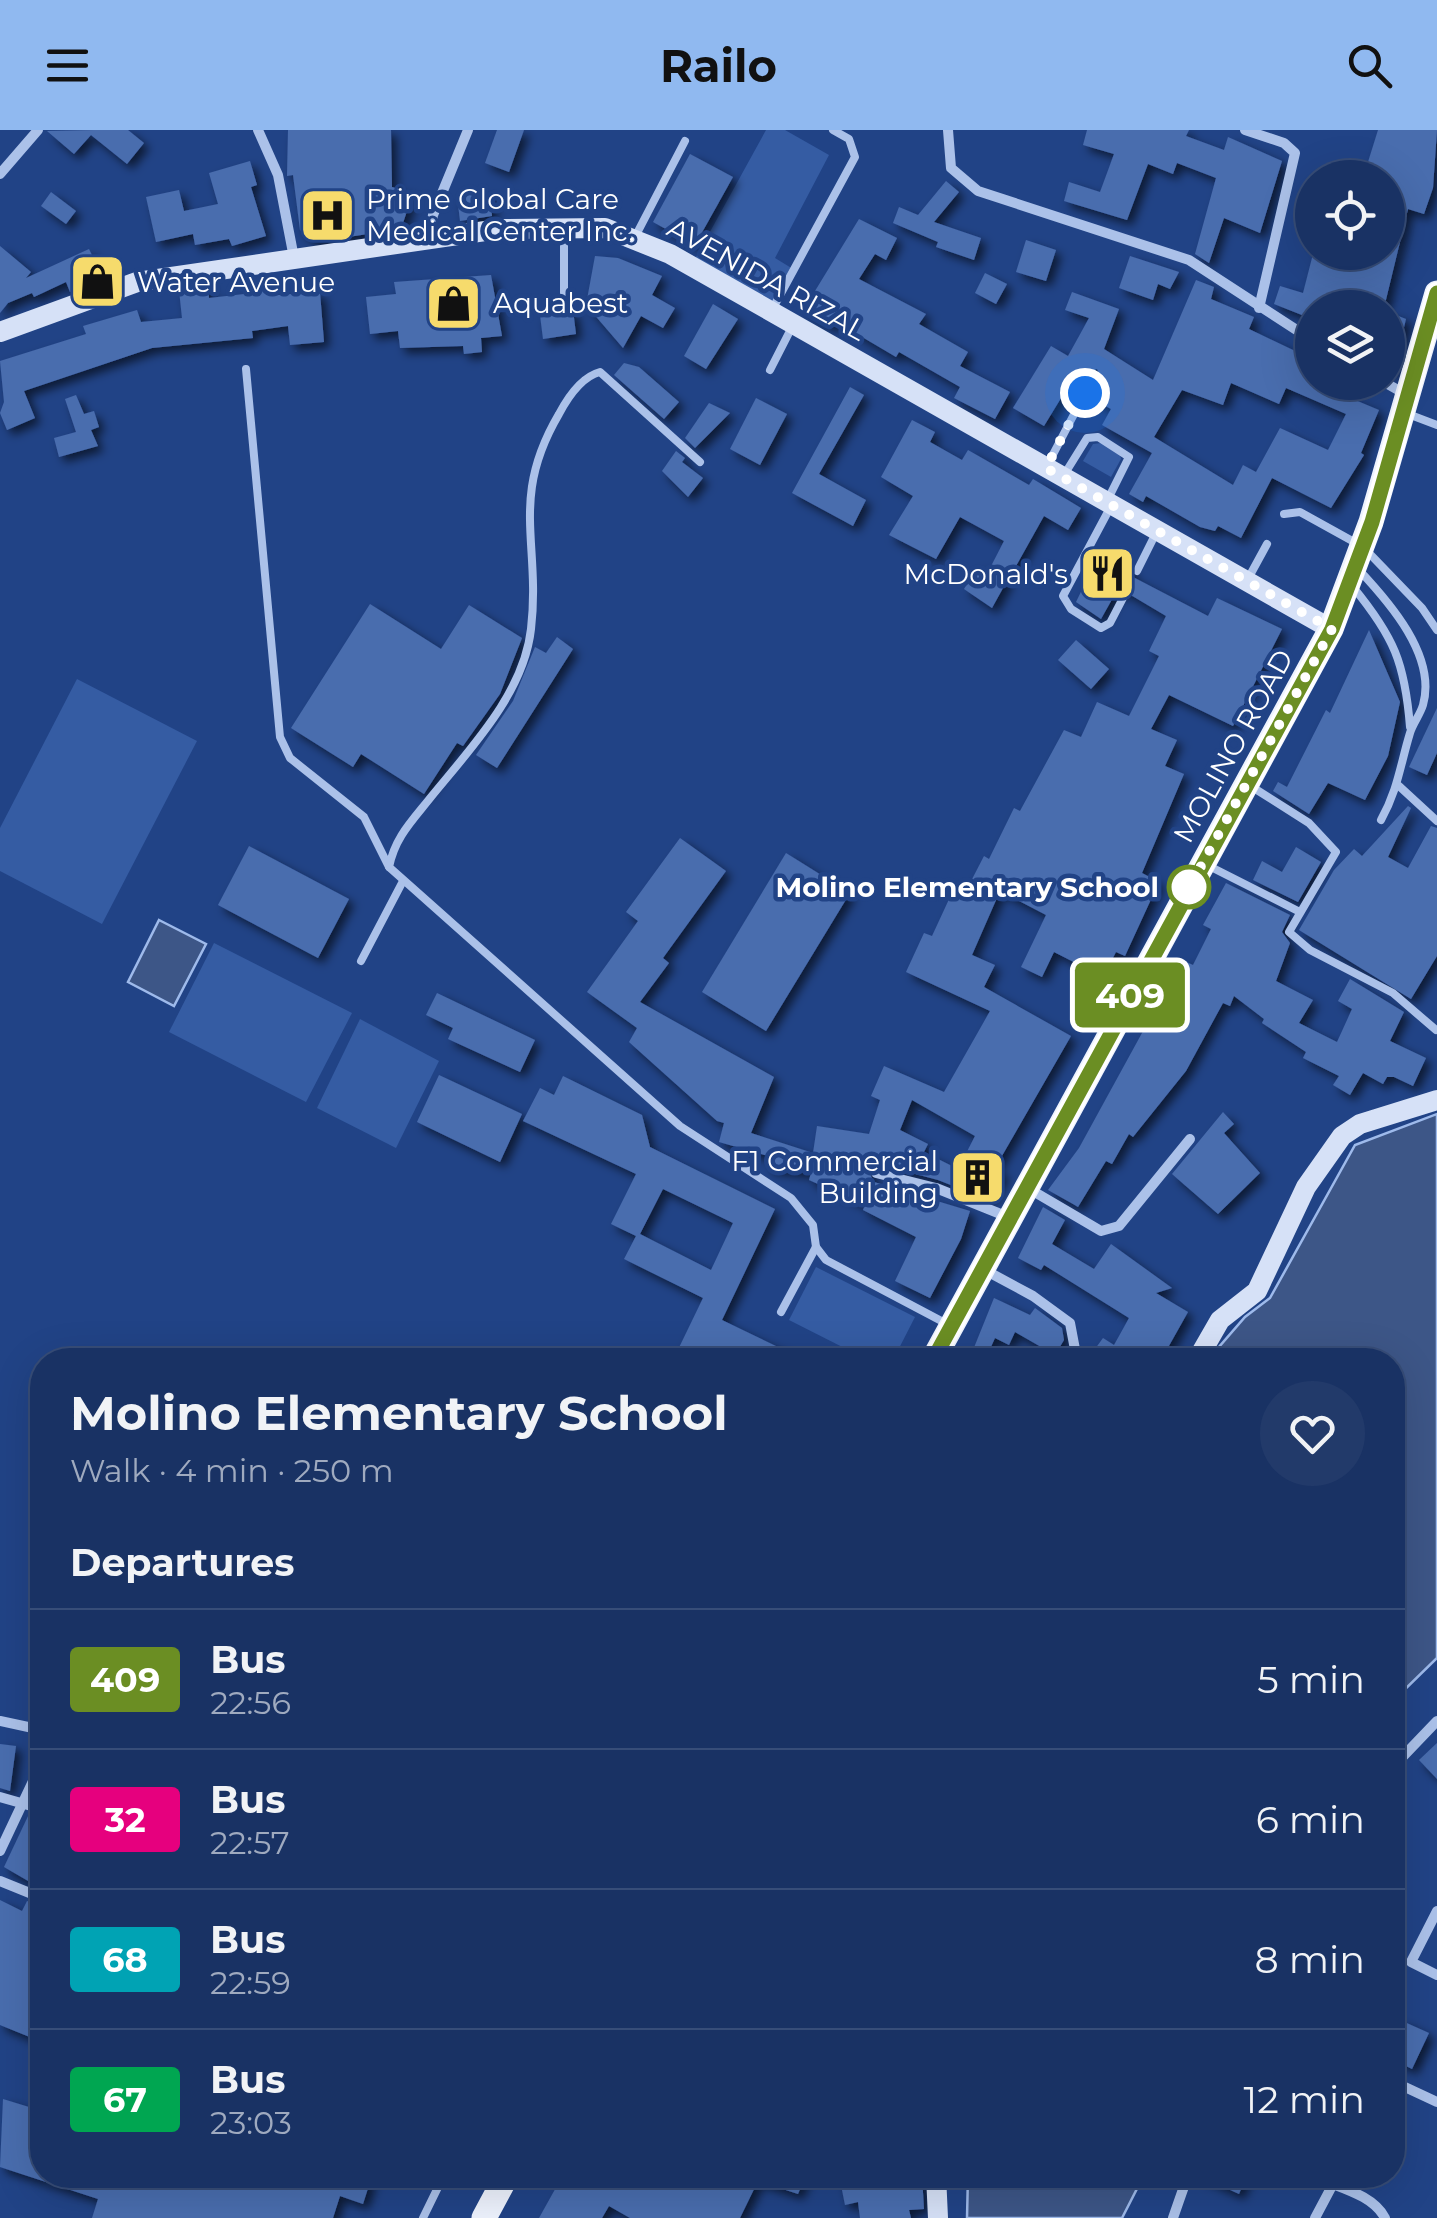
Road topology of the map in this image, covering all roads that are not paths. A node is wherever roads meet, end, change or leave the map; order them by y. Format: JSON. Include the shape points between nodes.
{"nodes":[{"id":1,"x":38,"y":130,"type":"edge"},
{"id":2,"x":258,"y":130,"type":"edge"},
{"id":3,"x":468,"y":130,"type":"edge"},
{"id":4,"x":832,"y":130,"type":"edge"},
{"id":5,"x":948,"y":130,"type":"edge"},
{"id":6,"x":1244,"y":130,"type":"edge"},
{"id":7,"x":685,"y":141,"type":"dead end"},
{"id":8,"x":0,"y":174,"type":"edge"},
{"id":9,"x":565,"y":226,"type":"junction"},
{"id":10,"x":635,"y":237,"type":"junction"},
{"id":11,"x":428,"y":242,"type":"junction"},
{"id":12,"x":294,"y":259,"type":"junction"},
{"id":13,"x":1437,"y":293,"type":"edge"},
{"id":14,"x":564,"y":298,"type":"dead end"},
{"id":15,"x":1259,"y":308,"type":"junction"},
{"id":16,"x":771,"y":312,"type":"junction"},
{"id":17,"x":793,"y":324,"type":"junction"},
{"id":18,"x":1295,"y":330,"type":"edge"},
{"id":19,"x":0,"y":332,"type":"edge"},
{"id":20,"x":246,"y":369,"type":"dead end"},
{"id":21,"x":770,"y":370,"type":"dead end"},
{"id":22,"x":1094,"y":376,"type":"dead end"},
{"id":23,"x":1401,"y":400,"type":"edge"},
{"id":24,"x":1406,"y":405,"type":"junction"},
{"id":25,"x":1437,"y":424,"type":"edge"},
{"id":26,"x":700,"y":462,"type":"dead end"},
{"id":27,"x":1054,"y":473,"type":"junction"},
{"id":28,"x":1108,"y":504,"type":"junction"},
{"id":29,"x":1284,"y":514,"type":"dead end"},
{"id":30,"x":1158,"y":531,"type":"junction"},
{"id":31,"x":1267,"y":544,"type":"dead end"},
{"id":32,"x":1356,"y":566,"type":"junction"},
{"id":33,"x":1137,"y":571,"type":"dead end"},
{"id":34,"x":1247,"y":581,"type":"junction"},
{"id":35,"x":1123,"y":598,"type":"dead end"},
{"id":36,"x":1332,"y":629,"type":"junction"},
{"id":37,"x":1437,"y":630,"type":"edge"},
{"id":38,"x":1411,"y":730,"type":"junction"},
{"id":39,"x":1246,"y":784,"type":"junction"},
{"id":40,"x":1399,"y":786,"type":"junction"},
{"id":41,"x":1381,"y":820,"type":"dead end"},
{"id":42,"x":1437,"y":820,"type":"edge"},
{"id":43,"x":1203,"y":862,"type":"junction"},
{"id":44,"x":389,"y":868,"type":"junction"},
{"id":45,"x":402,"y":881,"type":"junction"},
{"id":46,"x":1298,"y":912,"type":"junction"},
{"id":47,"x":362,"y":961,"type":"dead end"},
{"id":48,"x":1436,"y":1030,"type":"edge"},
{"id":49,"x":1437,"y":1100,"type":"edge"},
{"id":50,"x":1190,"y":1138,"type":"dead end"},
{"id":51,"x":876,"y":1173,"type":"dead end"},
{"id":52,"x":1026,"y":1186,"type":"junction"},
{"id":53,"x":1010,"y":1218,"type":"junction"},
{"id":54,"x":816,"y":1247,"type":"junction"},
{"id":55,"x":982,"y":1268,"type":"junction"},
{"id":56,"x":780,"y":1312,"type":"dead end"},
{"id":57,"x":951,"y":1327,"type":"junction"},
{"id":58,"x":940,"y":1348,"type":"edge"},
{"id":59,"x":1075,"y":1348,"type":"edge"},
{"id":60,"x":1204,"y":1348,"type":"edge"},
{"id":61,"x":0,"y":1721,"type":"edge"},
{"id":62,"x":1437,"y":1722,"type":"edge"},
{"id":63,"x":30,"y":1727,"type":"edge"},
{"id":64,"x":1405,"y":1755,"type":"edge"},
{"id":65,"x":30,"y":1787,"type":"edge"},
{"id":66,"x":0,"y":1797,"type":"edge"},
{"id":67,"x":23,"y":1801,"type":"junction"},
{"id":68,"x":30,"y":1804,"type":"edge"},
{"id":69,"x":0,"y":1851,"type":"edge"},
{"id":70,"x":0,"y":1881,"type":"edge"},
{"id":71,"x":30,"y":1893,"type":"edge"},
{"id":72,"x":1437,"y":1911,"type":"edge"},
{"id":73,"x":1437,"y":1974,"type":"edge"},
{"id":74,"x":1405,"y":2087,"type":"edge"},
{"id":75,"x":1437,"y":2102,"type":"edge"},
{"id":76,"x":438,"y":2188,"type":"edge"},
{"id":77,"x":499,"y":2188,"type":"edge"},
{"id":78,"x":937,"y":2188,"type":"edge"},
{"id":79,"x":1184,"y":2188,"type":"edge"},
{"id":80,"x":1331,"y":2188,"type":"edge"},
{"id":81,"x":1336,"y":2188,"type":"edge"},
{"id":82,"x":423,"y":2218,"type":"edge"},
{"id":83,"x":484,"y":2218,"type":"edge"},
{"id":84,"x":938,"y":2218,"type":"edge"},
{"id":85,"x":1174,"y":2218,"type":"edge"},
{"id":86,"x":1315,"y":2218,"type":"edge"},
{"id":87,"x":1385,"y":2218,"type":"edge"}],
"edges":[{"from":1,"to":8,"type":"street"},
{"from":2,"to":12,"type":"street","via":[[278,174]]},
{"from":3,"to":11,"type":"street"},
{"from":4,"to":16,"type":"lane","via":[[849,139],[855,157]]},
{"from":5,"to":15,"type":"street","via":[[951,168],[978,191],[1189,260]]},
{"from":6,"to":15,"type":"street","via":[[1295,153]]},
{"from":7,"to":10,"type":"lane"},
{"from":9,"to":10,"type":"main road","name":"AVENIDA RIZAL"},
{"from":9,"to":11,"type":"main road","name":"AVENIDA RIZAL","via":[[499,228]]},
{"from":9,"to":14,"type":"lane"},
{"from":10,"to":16,"type":"main road","name":"AVENIDA RIZAL"},
{"from":11,"to":12,"type":"main road","name":"AVENIDA RIZAL"},
{"from":12,"to":19,"type":"main road","name":"AVENIDA RIZAL","via":[[137,282]]},
{"from":13,"to":24,"type":"main road","name":"MOLINO ROAD"},
{"from":15,"to":18,"type":"street"},
{"from":16,"to":17,"type":"main road","name":"AVENIDA RIZAL"},
{"from":17,"to":21,"type":"lane"},
{"from":17,"to":27,"type":"main road","name":"AVENIDA RIZAL"},
{"from":20,"to":44,"type":"lane","via":[[280,738],[290,758],[364,818]]},
{"from":22,"to":27,"type":"lane"},
{"from":23,"to":24,"type":"street"},
{"from":24,"to":25,"type":"lane"},
{"from":24,"to":32,"type":"main road","name":"MOLINO ROAD"},
{"from":26,"to":44,"type":"lane","via":[[600,372],[569,395],[531,474],[531,629],[524,658],[484,731],[394,842]]},
{"from":27,"to":28,"type":"main road","name":"AVENIDA RIZAL"},
{"from":27,"to":28,"type":"lane","via":[[1092,435],[1126,452],[1128,464]]},
{"from":28,"to":30,"type":"main road","name":"AVENIDA RIZAL"},
{"from":28,"to":35,"type":"lane","via":[[1064,596],[1071,609],[1100,628],[1110,624]]},
{"from":29,"to":32,"type":"lane","via":[[1300,512]]},
{"from":30,"to":33,"type":"lane"},
{"from":30,"to":34,"type":"main road","name":"AVENIDA RIZAL"},
{"from":31,"to":34,"type":"lane"},
{"from":32,"to":36,"type":"main road","name":"MOLINO ROAD"},
{"from":32,"to":37,"type":"lane","via":[[1422,608]]},
{"from":32,"to":38,"type":"lane","via":[[1399,654]]},
{"from":32,"to":38,"type":"lane","via":[[1398,616],[1415,650],[1424,704]]},
{"from":34,"to":36,"type":"main road","name":"AVENIDA RIZAL"},
{"from":36,"to":39,"type":"main road","name":"MOLINO ROAD"},
{"from":38,"to":40,"type":"lane"},
{"from":39,"to":43,"type":"main road","name":"MOLINO ROAD"},
{"from":39,"to":46,"type":"lane","via":[[1334,844],[1333,862]]},
{"from":40,"to":41,"type":"lane"},
{"from":40,"to":42,"type":"lane"},
{"from":43,"to":46,"type":"lane"},
{"from":43,"to":52,"type":"main road","name":"MOLINO ROAD"},
{"from":44,"to":45,"type":"lane"},
{"from":45,"to":47,"type":"lane"},
{"from":45,"to":54,"type":"lane","via":[[680,1126],[791,1198],[813,1225]]},
{"from":46,"to":48,"type":"lane","via":[[1288,928],[1295,940],[1393,993]]},
{"from":49,"to":60,"type":"main road","via":[[1342,1136],[1306,1187],[1268,1275],[1253,1296],[1220,1320]]},
{"from":50,"to":52,"type":"street","via":[[1110,1231]]},
{"from":51,"to":53,"type":"street"},
{"from":52,"to":53,"type":"main road","name":"MOLINO ROAD"},
{"from":53,"to":55,"type":"main road","name":"MOLINO ROAD"},
{"from":54,"to":56,"type":"lane"},
{"from":54,"to":57,"type":"lane","via":[[826,1260]]},
{"from":55,"to":57,"type":"main road","name":"MOLINO ROAD"},
{"from":55,"to":59,"type":"street","via":[[1070,1323]]},
{"from":57,"to":58,"type":"main road","name":"MOLINO ROAD"},
{"from":61,"to":63,"type":"street"},
{"from":62,"to":64,"type":"street"},
{"from":65,"to":67,"type":"street"},
{"from":66,"to":67,"type":"street"},
{"from":67,"to":68,"type":"street"},
{"from":67,"to":69,"type":"street"},
{"from":70,"to":71,"type":"street"},
{"from":72,"to":73,"type":"street","via":[[1411,1962]]},
{"from":74,"to":75,"type":"street"},
{"from":76,"to":82,"type":"lane"},
{"from":77,"to":83,"type":"main road"},
{"from":78,"to":84,"type":"main road"},
{"from":79,"to":85,"type":"street"},
{"from":80,"to":86,"type":"street"},
{"from":81,"to":87,"type":"street","via":[[1379,2207]]}]}
